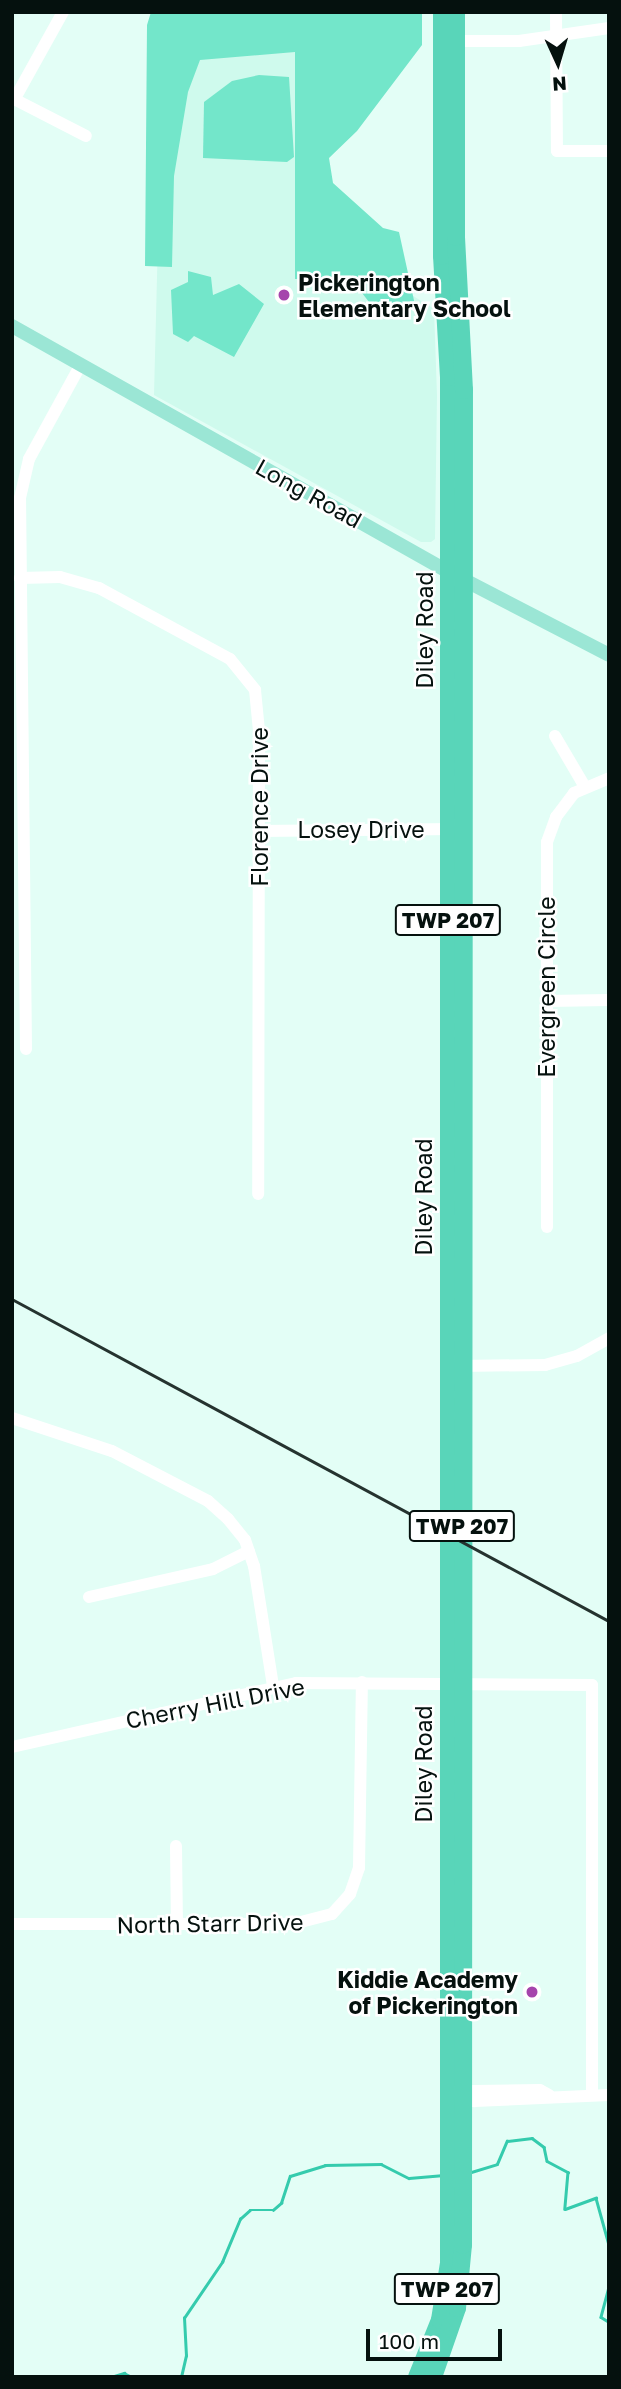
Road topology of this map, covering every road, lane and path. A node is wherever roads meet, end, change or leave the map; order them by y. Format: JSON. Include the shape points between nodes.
{"nodes":[{"id":1,"x":63,"y":12,"type":"edge"},
{"id":2,"x":442,"y":12,"type":"edge"},
{"id":3,"x":456,"y":12,"type":"edge"},
{"id":4,"x":555,"y":12,"type":"edge"},
{"id":5,"x":609,"y":29,"type":"edge"},
{"id":6,"x":556,"y":36,"type":"junction"},
{"id":7,"x":449,"y":41,"type":"junction"},
{"id":8,"x":13,"y":99,"type":"edge"},
{"id":9,"x":86,"y":136,"type":"dead end"},
{"id":10,"x":609,"y":151,"type":"edge"},
{"id":11,"x":12,"y":326,"type":"edge"},
{"id":12,"x":81,"y":365,"type":"junction"},
{"id":13,"x":456,"y":576,"type":"junction"},
{"id":14,"x":20,"y":578,"type":"junction"},
{"id":15,"x":609,"y":655,"type":"edge"},
{"id":16,"x":555,"y":736,"type":"dead end"},
{"id":17,"x":609,"y":778,"type":"edge"},
{"id":18,"x":585,"y":787,"type":"junction"},
{"id":19,"x":456,"y":829,"type":"junction"},
{"id":20,"x":259,"y":831,"type":"junction"},
{"id":21,"x":609,"y":1000,"type":"edge"},
{"id":22,"x":547,"y":1001,"type":"junction"},
{"id":23,"x":26,"y":1049,"type":"dead end"},
{"id":24,"x":258,"y":1194,"type":"dead end"},
{"id":25,"x":547,"y":1227,"type":"dead end"},
{"id":26,"x":606,"y":1340,"type":"edge"},
{"id":27,"x":454,"y":1366,"type":"junction"},
{"id":28,"x":13,"y":1419,"type":"edge"},
{"id":29,"x":12,"y":1433,"type":"edge"},
{"id":30,"x":249,"y":1551,"type":"junction"},
{"id":31,"x":89,"y":1597,"type":"dead end"},
{"id":32,"x":362,"y":1682,"type":"junction"},
{"id":33,"x":455,"y":1682,"type":"junction"},
{"id":34,"x":273,"y":1686,"type":"junction"},
{"id":35,"x":12,"y":1747,"type":"edge"},
{"id":36,"x":176,"y":1846,"type":"dead end"},
{"id":37,"x":12,"y":1924,"type":"edge"},
{"id":38,"x":177,"y":1924,"type":"junction"},
{"id":39,"x":592,"y":2095,"type":"junction"},
{"id":40,"x":609,"y":2095,"type":"edge"},
{"id":41,"x":459,"y":2096,"type":"junction"},
{"id":42,"x":456,"y":2196,"type":"junction"},
{"id":43,"x":417,"y":2377,"type":"edge"},
{"id":44,"x":433,"y":2377,"type":"edge"}],
"edges":[{"from":1,"to":8,"type":"street"},
{"from":2,"to":7,"type":"highway","name":"Diley Road","number":"TWP 207"},
{"from":3,"to":7,"type":"highway","name":"Diley Road","number":"TWP 207"},
{"from":4,"to":6,"type":"street"},
{"from":5,"to":6,"type":"street"},
{"from":6,"to":7,"type":"street"},
{"from":6,"to":10,"type":"street","via":[[557,151]]},
{"from":7,"to":13,"type":"highway","name":"Diley Road","number":"TWP 207"},
{"from":8,"to":9,"type":"street"},
{"from":11,"to":12,"type":"main road","name":"Long Road"},
{"from":12,"to":13,"type":"main road","name":"Long Road"},
{"from":12,"to":14,"type":"street","via":[[25,472]]},
{"from":13,"to":15,"type":"main road","name":"Long Road"},
{"from":13,"to":19,"type":"highway","name":"Diley Road","number":"TWP 207"},
{"from":14,"to":20,"type":"street","name":"Florence Drive","via":[[60,577],[99,588],[240,668],[256,690],[258,704]]},
{"from":14,"to":23,"type":"street"},
{"from":16,"to":18,"type":"street"},
{"from":17,"to":18,"type":"street","name":"Evergreen Circle"},
{"from":18,"to":22,"type":"street","name":"Evergreen Circle","via":[[574,793],[556,817],[547,842]]},
{"from":19,"to":20,"type":"street","name":"Losey Drive"},
{"from":19,"to":27,"type":"highway","name":"Diley Road","number":"TWP 207"},
{"from":20,"to":24,"type":"street","name":"Florence Drive"},
{"from":21,"to":22,"type":"street"},
{"from":22,"to":25,"type":"street","name":"Evergreen Circle"},
{"from":26,"to":27,"type":"street","via":[[545,1365]]},
{"from":27,"to":33,"type":"highway","name":"Diley Road","number":"TWP 207"},
{"from":28,"to":29,"type":"street"},
{"from":28,"to":30,"type":"street","via":[[88,1440],[208,1502],[237,1529]]},
{"from":30,"to":31,"type":"street","via":[[213,1569]]},
{"from":30,"to":34,"type":"street","via":[[270,1645]]},
{"from":32,"to":33,"type":"street","name":"Cherry Hill Drive"},
{"from":32,"to":34,"type":"street","name":"Cherry Hill Drive"},
{"from":32,"to":38,"type":"street","name":"North Starr Drive","via":[[359,1868],[345,1901],[332,1914],[307,1923]]},
{"from":33,"to":39,"type":"street","name":"Cherry Hill Drive","via":[[592,1685]]},
{"from":33,"to":41,"type":"highway","name":"Diley Road","number":"TWP 207"},
{"from":34,"to":35,"type":"street","name":"Cherry Hill Drive"},
{"from":36,"to":38,"type":"street"},
{"from":37,"to":38,"type":"street","name":"North Starr Drive"},
{"from":39,"to":40,"type":"street"},
{"from":39,"to":41,"type":"street","via":[[549,2095],[540,2090],[474,2091]]},
{"from":41,"to":42,"type":"highway","name":"Diley Road","number":"TWP 207"},
{"from":42,"to":43,"type":"highway","name":"Diley Road","number":"TWP 207","via":[[446,2291],[433,2343]]},
{"from":42,"to":44,"type":"highway","name":"Diley Road","number":"TWP 207","via":[[459,2298]]}]}
